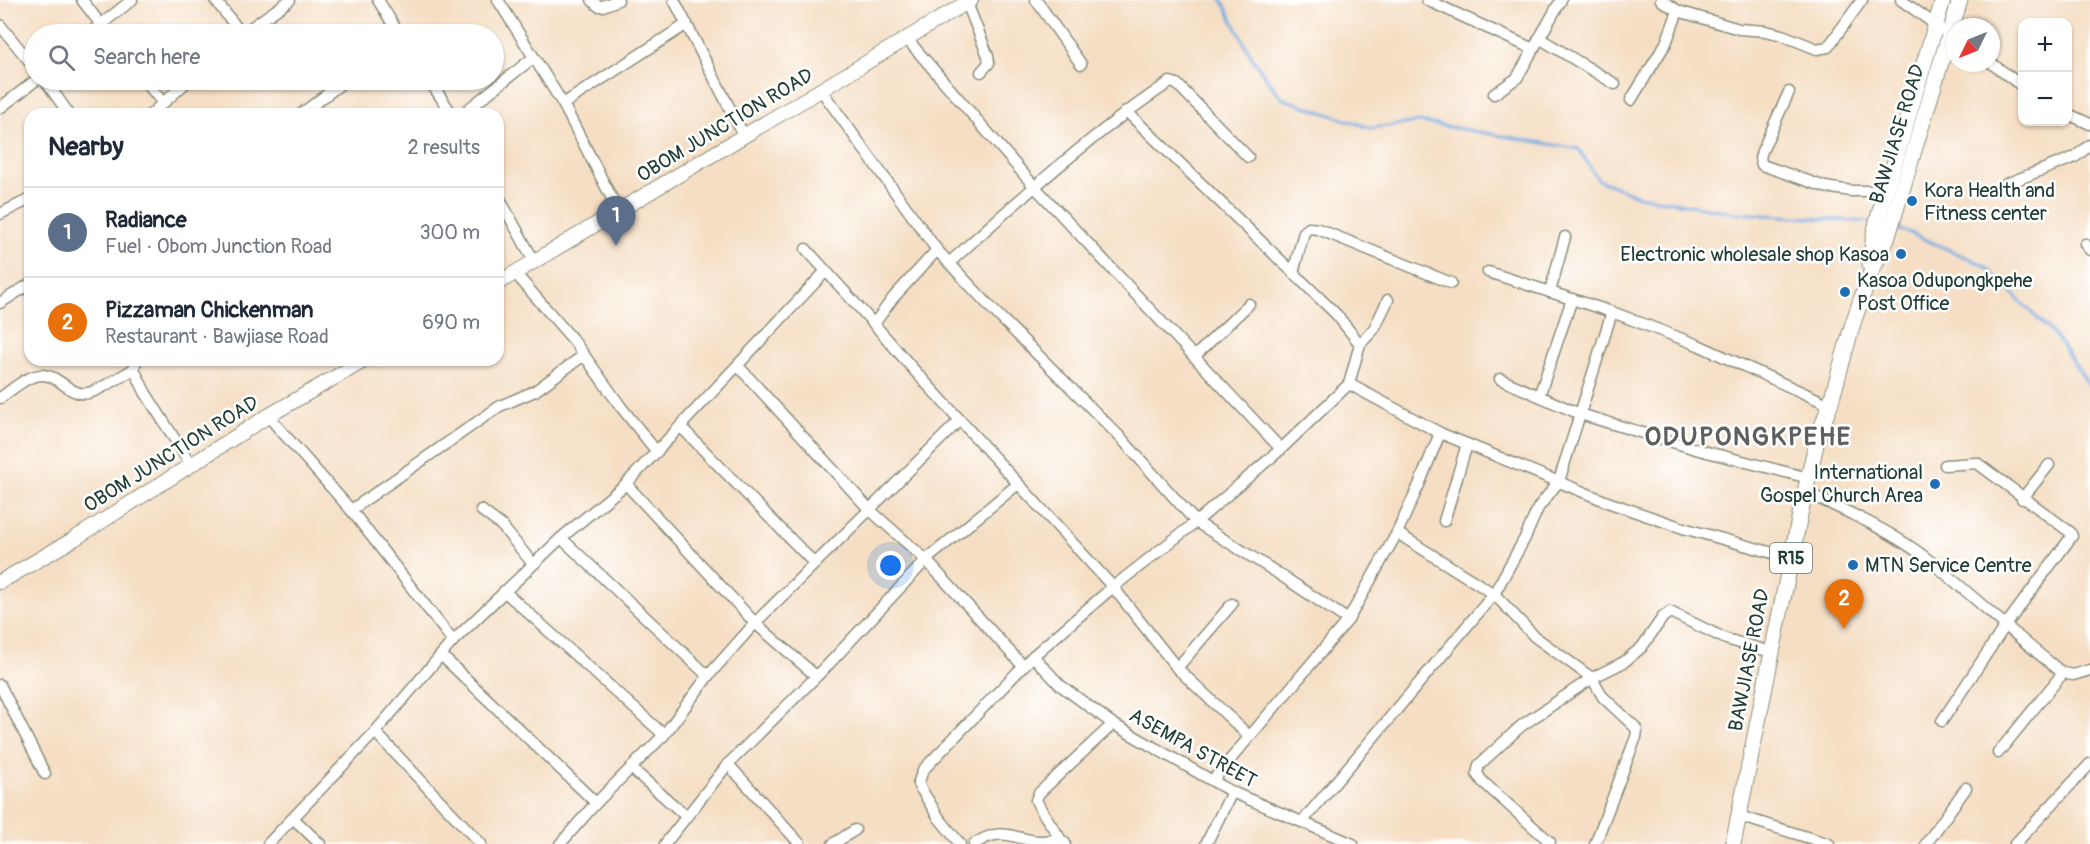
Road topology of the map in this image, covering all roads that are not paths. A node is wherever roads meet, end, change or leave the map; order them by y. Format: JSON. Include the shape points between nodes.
{"nodes":[{"id":1,"x":82,"y":0,"type":"edge"},
{"id":2,"x":132,"y":0,"type":"edge"},
{"id":3,"x":215,"y":0,"type":"edge"},
{"id":4,"x":290,"y":0,"type":"edge"},
{"id":5,"x":378,"y":0,"type":"edge"},
{"id":6,"x":498,"y":0,"type":"edge"},
{"id":7,"x":592,"y":0,"type":"edge"},
{"id":8,"x":618,"y":0,"type":"edge"},
{"id":9,"x":674,"y":0,"type":"edge"},
{"id":10,"x":1036,"y":0,"type":"edge"},
{"id":11,"x":1561,"y":0,"type":"edge"},
{"id":12,"x":1661,"y":0,"type":"edge"},
{"id":13,"x":1862,"y":0,"type":"edge"},
{"id":14,"x":1900,"y":0,"type":"edge"},
{"id":15,"x":1943,"y":0,"type":"edge"},
{"id":16,"x":1960,"y":0,"type":"edge"},
{"id":17,"x":969,"y":1,"type":"edge"},
{"id":18,"x":1430,"y":1,"type":"edge"},
{"id":19,"x":1678,"y":11,"type":"junction"},
{"id":20,"x":1956,"y":18,"type":"edge"},
{"id":21,"x":1935,"y":23,"type":"junction"},
{"id":22,"x":99,"y":24,"type":"edge"},
{"id":23,"x":101,"y":24,"type":"edge"},
{"id":24,"x":234,"y":24,"type":"edge"},
{"id":25,"x":256,"y":24,"type":"edge"},
{"id":26,"x":393,"y":24,"type":"edge"},
{"id":27,"x":687,"y":24,"type":"junction"},
{"id":28,"x":0,"y":25,"type":"edge"},
{"id":29,"x":1946,"y":32,"type":"edge"},
{"id":30,"x":1539,"y":38,"type":"junction"},
{"id":31,"x":907,"y":39,"type":"junction"},
{"id":32,"x":1533,"y":49,"type":"junction"},
{"id":33,"x":1946,"y":53,"type":"edge"},
{"id":34,"x":24,"y":55,"type":"edge"},
{"id":35,"x":534,"y":58,"type":"junction"},
{"id":36,"x":1081,"y":64,"type":"dead end"},
{"id":37,"x":2000,"y":70,"type":"edge"},
{"id":38,"x":981,"y":72,"type":"dead end"},
{"id":39,"x":504,"y":81,"type":"edge"},
{"id":40,"x":2018,"y":83,"type":"edge"},
{"id":41,"x":1616,"y":84,"type":"dead end"},
{"id":42,"x":24,"y":89,"type":"edge"},
{"id":43,"x":52,"y":90,"type":"edge"},
{"id":44,"x":152,"y":90,"type":"edge"},
{"id":45,"x":178,"y":90,"type":"edge"},
{"id":46,"x":333,"y":90,"type":"edge"},
{"id":47,"x":436,"y":90,"type":"edge"},
{"id":48,"x":493,"y":90,"type":"edge"},
{"id":49,"x":821,"y":90,"type":"junction"},
{"id":50,"x":1789,"y":92,"type":"dead end"},
{"id":51,"x":1494,"y":94,"type":"dead end"},
{"id":52,"x":1631,"y":100,"type":"dead end"},
{"id":53,"x":163,"y":103,"type":"junction"},
{"id":54,"x":563,"y":104,"type":"junction"},
{"id":55,"x":0,"y":108,"type":"edge"},
{"id":56,"x":65,"y":108,"type":"edge"},
{"id":57,"x":158,"y":108,"type":"edge"},
{"id":58,"x":309,"y":108,"type":"edge"},
{"id":59,"x":448,"y":108,"type":"edge"},
{"id":60,"x":470,"y":108,"type":"edge"},
{"id":61,"x":1126,"y":111,"type":"junction"},
{"id":62,"x":2072,"y":116,"type":"edge"},
{"id":63,"x":2090,"y":124,"type":"edge"},
{"id":64,"x":744,"y":136,"type":"junction"},
{"id":65,"x":2090,"y":145,"type":"edge"},
{"id":66,"x":1248,"y":157,"type":"dead end"},
{"id":67,"x":2006,"y":184,"type":"dead end"},
{"id":68,"x":1034,"y":186,"type":"junction"},
{"id":69,"x":1886,"y":191,"type":"junction"},
{"id":70,"x":24,"y":202,"type":"edge"},
{"id":71,"x":504,"y":207,"type":"edge"},
{"id":72,"x":619,"y":212,"type":"junction"},
{"id":73,"x":0,"y":214,"type":"edge"},
{"id":74,"x":1887,"y":215,"type":"junction"},
{"id":75,"x":1565,"y":237,"type":"dead end"},
{"id":76,"x":806,"y":249,"type":"dead end"},
{"id":77,"x":937,"y":250,"type":"junction"},
{"id":78,"x":534,"y":261,"type":"junction"},
{"id":79,"x":949,"y":263,"type":"junction"},
{"id":80,"x":825,"y":272,"type":"junction"},
{"id":81,"x":1488,"y":272,"type":"dead end"},
{"id":82,"x":515,"y":273,"type":"junction"},
{"id":83,"x":1293,"y":273,"type":"junction"},
{"id":84,"x":504,"y":279,"type":"edge"},
{"id":85,"x":1451,"y":283,"type":"dead end"},
{"id":86,"x":24,"y":288,"type":"edge"},
{"id":87,"x":1550,"y":292,"type":"junction"},
{"id":88,"x":1572,"y":299,"type":"junction"},
{"id":89,"x":1388,"y":300,"type":"dead end"},
{"id":90,"x":0,"y":303,"type":"edge"},
{"id":91,"x":1249,"y":304,"type":"dead end"},
{"id":92,"x":1612,"y":312,"type":"junction"},
{"id":93,"x":874,"y":324,"type":"junction"},
{"id":94,"x":1360,"y":344,"type":"junction"},
{"id":95,"x":584,"y":355,"type":"junction"},
{"id":96,"x":1194,"y":357,"type":"junction"},
{"id":97,"x":130,"y":366,"type":"edge"},
{"id":98,"x":136,"y":366,"type":"edge"},
{"id":99,"x":355,"y":366,"type":"edge"},
{"id":100,"x":738,"y":366,"type":"junction"},
{"id":101,"x":1500,"y":378,"type":"dead end"},
{"id":102,"x":1348,"y":384,"type":"junction"},
{"id":103,"x":1539,"y":396,"type":"junction"},
{"id":104,"x":0,"y":398,"type":"edge"},
{"id":105,"x":1830,"y":405,"type":"junction"},
{"id":106,"x":1581,"y":414,"type":"junction"},
{"id":107,"x":268,"y":416,"type":"junction"},
{"id":108,"x":960,"y":420,"type":"junction"},
{"id":109,"x":681,"y":427,"type":"junction"},
{"id":110,"x":1440,"y":433,"type":"junction"},
{"id":111,"x":1467,"y":444,"type":"junction"},
{"id":112,"x":1281,"y":449,"type":"junction"},
{"id":113,"x":657,"y":452,"type":"junction"},
{"id":114,"x":191,"y":465,"type":"junction"},
{"id":115,"x":1945,"y":465,"type":"dead end"},
{"id":116,"x":2049,"y":465,"type":"dead end"},
{"id":117,"x":1559,"y":481,"type":"junction"},
{"id":118,"x":626,"y":484,"type":"junction"},
{"id":119,"x":1018,"y":484,"type":"junction"},
{"id":120,"x":1807,"y":485,"type":"junction"},
{"id":121,"x":2022,"y":499,"type":"junction"},
{"id":122,"x":351,"y":510,"type":"junction"},
{"id":123,"x":481,"y":510,"type":"dead end"},
{"id":124,"x":870,"y":510,"type":"junction"},
{"id":125,"x":1444,"y":521,"type":"dead end"},
{"id":126,"x":1196,"y":522,"type":"junction"},
{"id":127,"x":1397,"y":532,"type":"junction"},
{"id":128,"x":561,"y":538,"type":"junction"},
{"id":129,"x":1791,"y":558,"type":"junction"},
{"id":130,"x":926,"y":560,"type":"junction"},
{"id":131,"x":533,"y":564,"type":"junction"},
{"id":132,"x":815,"y":564,"type":"junction"},
{"id":133,"x":0,"y":582,"type":"edge"},
{"id":134,"x":1113,"y":587,"type":"junction"},
{"id":135,"x":504,"y":591,"type":"junction"},
{"id":136,"x":1494,"y":594,"type":"junction"},
{"id":137,"x":1232,"y":604,"type":"dead end"},
{"id":138,"x":1348,"y":620,"type":"junction"},
{"id":139,"x":755,"y":623,"type":"junction"},
{"id":140,"x":2004,"y":626,"type":"junction"},
{"id":141,"x":453,"y":641,"type":"junction"},
{"id":142,"x":1771,"y":652,"type":"junction"},
{"id":143,"x":441,"y":655,"type":"junction"},
{"id":144,"x":1033,"y":656,"type":"junction"},
{"id":145,"x":1023,"y":666,"type":"junction"},
{"id":146,"x":1178,"y":668,"type":"junction"},
{"id":147,"x":2089,"y":669,"type":"edge"},
{"id":148,"x":2063,"y":674,"type":"junction"},
{"id":149,"x":816,"y":675,"type":"junction"},
{"id":150,"x":708,"y":676,"type":"junction"},
{"id":151,"x":1592,"y":678,"type":"junction"},
{"id":152,"x":0,"y":685,"type":"edge"},
{"id":153,"x":1942,"y":721,"type":"dead end"},
{"id":154,"x":1113,"y":724,"type":"junction"},
{"id":155,"x":375,"y":732,"type":"junction"},
{"id":156,"x":664,"y":735,"type":"junction"},
{"id":157,"x":1249,"y":736,"type":"junction"},
{"id":158,"x":1998,"y":753,"type":"dead end"},
{"id":159,"x":728,"y":764,"type":"junction"},
{"id":160,"x":2090,"y":764,"type":"edge"},
{"id":161,"x":630,"y":768,"type":"junction"},
{"id":162,"x":45,"y":774,"type":"dead end"},
{"id":163,"x":1213,"y":780,"type":"junction"},
{"id":164,"x":1966,"y":788,"type":"dead end"},
{"id":165,"x":1233,"y":792,"type":"junction"},
{"id":166,"x":596,"y":803,"type":"junction"},
{"id":167,"x":686,"y":816,"type":"junction"},
{"id":168,"x":1739,"y":816,"type":"junction"},
{"id":169,"x":294,"y":819,"type":"junction"},
{"id":170,"x":1302,"y":822,"type":"junction"},
{"id":171,"x":855,"y":830,"type":"dead end"},
{"id":172,"x":1064,"y":842,"type":"edge"},
{"id":173,"x":1550,"y":842,"type":"dead end"},
{"id":174,"x":268,"y":844,"type":"edge"},
{"id":175,"x":320,"y":844,"type":"edge"},
{"id":176,"x":481,"y":844,"type":"edge"},
{"id":177,"x":560,"y":844,"type":"edge"},
{"id":178,"x":665,"y":844,"type":"edge"},
{"id":179,"x":800,"y":844,"type":"edge"},
{"id":180,"x":832,"y":844,"type":"edge"},
{"id":181,"x":960,"y":844,"type":"edge"},
{"id":182,"x":974,"y":844,"type":"edge"},
{"id":183,"x":1206,"y":844,"type":"edge"},
{"id":184,"x":1353,"y":844,"type":"edge"},
{"id":185,"x":1595,"y":844,"type":"edge"},
{"id":186,"x":1733,"y":844,"type":"edge"},
{"id":187,"x":1829,"y":844,"type":"edge"},
{"id":188,"x":1926,"y":844,"type":"edge"},
{"id":189,"x":2015,"y":844,"type":"edge"}],
"edges":[{"from":1,"to":22,"type":"street"},
{"from":2,"to":23,"type":"street"},
{"from":3,"to":24,"type":"street"},
{"from":4,"to":25,"type":"street"},
{"from":5,"to":26,"type":"street"},
{"from":6,"to":35,"type":"street"},
{"from":7,"to":8,"type":"street","via":[[598,6]]},
{"from":9,"to":27,"type":"street"},
{"from":10,"to":36,"type":"street"},
{"from":11,"to":30,"type":"street"},
{"from":12,"to":19,"type":"street"},
{"from":13,"to":19,"type":"street","via":[[1823,49],[1774,33],[1739,29]]},
{"from":14,"to":21,"type":"street"},
{"from":15,"to":21,"type":"main road","name":"BAWJIASE ROAD","number":"R15"},
{"from":16,"to":20,"type":"main road","name":"BAWJIASE ROAD","number":"R15"},
{"from":17,"to":31,"type":"main road","name":"OBOM JUNCTION ROAD"},
{"from":17,"to":38,"type":"street","via":[[988,56]]},
{"from":18,"to":32,"type":"street"},
{"from":19,"to":52,"type":"street","via":[[1666,43]]},
{"from":21,"to":29,"type":"street"},
{"from":21,"to":69,"type":"main road","name":"BAWJIASE ROAD","number":"R15"},
{"from":27,"to":54,"type":"street"},
{"from":27,"to":64,"type":"street"},
{"from":28,"to":34,"type":"street"},
{"from":30,"to":32,"type":"street"},
{"from":30,"to":41,"type":"street"},
{"from":31,"to":49,"type":"main road","name":"OBOM JUNCTION ROAD"},
{"from":31,"to":68,"type":"street"},
{"from":32,"to":51,"type":"street","via":[[1517,78]]},
{"from":33,"to":74,"type":"main road","name":"BAWJIASE ROAD","number":"R15"},
{"from":35,"to":39,"type":"street"},
{"from":35,"to":54,"type":"street"},
{"from":37,"to":40,"type":"street"},
{"from":42,"to":55,"type":"street"},
{"from":43,"to":56,"type":"street"},
{"from":44,"to":53,"type":"street"},
{"from":45,"to":53,"type":"street"},
{"from":46,"to":58,"type":"street"},
{"from":47,"to":59,"type":"street"},
{"from":48,"to":60,"type":"street"},
{"from":49,"to":64,"type":"main road","name":"OBOM JUNCTION ROAD"},
{"from":49,"to":77,"type":"street"},
{"from":50,"to":69,"type":"street","via":[[1762,151],[1762,165],[1825,187]]},
{"from":53,"to":57,"type":"street"},
{"from":54,"to":72,"type":"street"},
{"from":61,"to":66,"type":"street","via":[[1170,82],[1177,84]]},
{"from":61,"to":68,"type":"street"},
{"from":61,"to":83,"type":"street"},
{"from":62,"to":63,"type":"street"},
{"from":64,"to":72,"type":"main road","name":"OBOM JUNCTION ROAD"},
{"from":65,"to":67,"type":"street","via":[[2075,157]]},
{"from":68,"to":79,"type":"street"},
{"from":68,"to":96,"type":"street"},
{"from":69,"to":74,"type":"main road","name":"BAWJIASE ROAD","number":"R15"},
{"from":70,"to":73,"type":"street"},
{"from":71,"to":78,"type":"street"},
{"from":72,"to":78,"type":"main road","name":"OBOM JUNCTION ROAD"},
{"from":74,"to":105,"type":"main road","name":"BAWJIASE ROAD","number":"R15"},
{"from":75,"to":87,"type":"street"},
{"from":76,"to":80,"type":"street"},
{"from":77,"to":79,"type":"street"},
{"from":77,"to":93,"type":"street"},
{"from":78,"to":82,"type":"main road","name":"OBOM JUNCTION ROAD"},
{"from":79,"to":126,"type":"street","via":[[1121,438]]},
{"from":80,"to":93,"type":"street"},
{"from":80,"to":100,"type":"street"},
{"from":81,"to":87,"type":"street"},
{"from":82,"to":84,"type":"main road","name":"OBOM JUNCTION ROAD"},
{"from":82,"to":95,"type":"street"},
{"from":83,"to":85,"type":"street","via":[[1304,232],[1310,228]]},
{"from":83,"to":94,"type":"street","via":[[1336,314]]},
{"from":86,"to":90,"type":"street"},
{"from":87,"to":88,"type":"street"},
{"from":88,"to":92,"type":"street"},
{"from":88,"to":103,"type":"street"},
{"from":89,"to":94,"type":"street","via":[[1374,329]]},
{"from":91,"to":96,"type":"street"},
{"from":92,"to":105,"type":"street","via":[[1698,345]]},
{"from":92,"to":106,"type":"street"},
{"from":93,"to":108,"type":"street"},
{"from":94,"to":102,"type":"street"},
{"from":95,"to":113,"type":"street"},
{"from":95,"to":122,"type":"street","via":[[535,391],[500,406]]},
{"from":96,"to":112,"type":"street"},
{"from":97,"to":104,"type":"street","via":[[88,393],[76,393],[57,379],[42,375],[28,378]]},
{"from":98,"to":114,"type":"street","via":[[145,392]]},
{"from":99,"to":107,"type":"main road","name":"OBOM JUNCTION ROAD"},
{"from":100,"to":109,"type":"street"},
{"from":100,"to":124,"type":"street"},
{"from":101,"to":103,"type":"street"},
{"from":102,"to":110,"type":"street"},
{"from":102,"to":112,"type":"street"},
{"from":103,"to":106,"type":"street"},
{"from":105,"to":120,"type":"main road","name":"BAWJIASE ROAD","number":"R15"},
{"from":106,"to":117,"type":"street"},
{"from":106,"to":120,"type":"street"},
{"from":107,"to":114,"type":"main road","name":"OBOM JUNCTION ROAD"},
{"from":107,"to":122,"type":"street"},
{"from":108,"to":119,"type":"street"},
{"from":108,"to":124,"type":"street"},
{"from":109,"to":113,"type":"street"},
{"from":109,"to":132,"type":"street"},
{"from":110,"to":111,"type":"street"},
{"from":110,"to":127,"type":"street"},
{"from":111,"to":117,"type":"street"},
{"from":111,"to":125,"type":"street"},
{"from":112,"to":126,"type":"street"},
{"from":113,"to":118,"type":"street"},
{"from":114,"to":133,"type":"main road","name":"OBOM JUNCTION ROAD"},
{"from":115,"to":121,"type":"street","via":[[1977,463]]},
{"from":116,"to":121,"type":"street"},
{"from":117,"to":129,"type":"street","via":[[1683,528]]},
{"from":117,"to":136,"type":"street","via":[[1538,508]]},
{"from":118,"to":128,"type":"street"},
{"from":118,"to":139,"type":"street"},
{"from":119,"to":130,"type":"street"},
{"from":119,"to":134,"type":"street"},
{"from":120,"to":129,"type":"main road","name":"BAWJIASE ROAD","number":"R15"},
{"from":120,"to":140,"type":"street","via":[[1929,560]]},
{"from":121,"to":140,"type":"street","via":[[2072,536]]},
{"from":122,"to":141,"type":"street"},
{"from":123,"to":131,"type":"street","via":[[502,526]]},
{"from":124,"to":130,"type":"street"},
{"from":124,"to":132,"type":"street"},
{"from":126,"to":134,"type":"street"},
{"from":126,"to":138,"type":"street"},
{"from":127,"to":136,"type":"street"},
{"from":127,"to":138,"type":"street"},
{"from":128,"to":131,"type":"street"},
{"from":128,"to":150,"type":"street"},
{"from":129,"to":142,"type":"main road","name":"BAWJIASE ROAD","number":"R15"},
{"from":130,"to":145,"type":"street"},
{"from":130,"to":149,"type":"street"},
{"from":131,"to":135,"type":"street"},
{"from":132,"to":139,"type":"street"},
{"from":134,"to":144,"type":"street"},
{"from":134,"to":146,"type":"street"},
{"from":135,"to":141,"type":"street"},
{"from":135,"to":156,"type":"street"},
{"from":136,"to":151,"type":"street","via":[[1535,637]]},
{"from":136,"to":170,"type":"street"},
{"from":137,"to":146,"type":"street"},
{"from":138,"to":157,"type":"street"},
{"from":139,"to":149,"type":"street"},
{"from":139,"to":150,"type":"street"},
{"from":140,"to":148,"type":"street"},
{"from":140,"to":153,"type":"street"},
{"from":141,"to":143,"type":"street"},
{"from":142,"to":151,"type":"street","via":[[1726,639],[1670,612],[1624,662]]},
{"from":142,"to":168,"type":"main road","name":"BAWJIASE ROAD","number":"R15"},
{"from":143,"to":155,"type":"street"},
{"from":143,"to":166,"type":"street"},
{"from":144,"to":145,"type":"street"},
{"from":144,"to":154,"type":"street","name":"ASEMPA STREET","via":[[1060,685]]},
{"from":145,"to":181,"type":"street","via":[[923,770],[918,784]]},
{"from":146,"to":157,"type":"street"},
{"from":147,"to":148,"type":"street"},
{"from":148,"to":158,"type":"street"},
{"from":149,"to":159,"type":"street"},
{"from":150,"to":156,"type":"street"},
{"from":151,"to":173,"type":"street","via":[[1521,726],[1479,765],[1477,774],[1483,782]]},
{"from":151,"to":185,"type":"street","via":[[1603,697],[1637,731]]},
{"from":152,"to":162,"type":"street"},
{"from":154,"to":163,"type":"street","name":"ASEMPA STREET"},
{"from":154,"to":172,"type":"street","via":[[1036,800]]},
{"from":155,"to":169,"type":"street"},
{"from":155,"to":176,"type":"street"},
{"from":156,"to":161,"type":"street"},
{"from":157,"to":163,"type":"street"},
{"from":159,"to":167,"type":"street"},
{"from":159,"to":179,"type":"street"},
{"from":160,"to":189,"type":"street"},
{"from":161,"to":166,"type":"street"},
{"from":161,"to":167,"type":"street"},
{"from":163,"to":165,"type":"street","name":"ASEMPA STREET"},
{"from":164,"to":188,"type":"street"},
{"from":165,"to":170,"type":"street","name":"ASEMPA STREET"},
{"from":165,"to":183,"type":"street"},
{"from":166,"to":177,"type":"street"},
{"from":167,"to":178,"type":"street"},
{"from":168,"to":186,"type":"main road","name":"BAWJIASE ROAD","number":"R15"},
{"from":168,"to":187,"type":"street"},
{"from":169,"to":174,"type":"street"},
{"from":169,"to":175,"type":"street"},
{"from":170,"to":184,"type":"street","name":"ASEMPA STREET"},
{"from":171,"to":180,"type":"street"},
{"from":172,"to":182,"type":"street","via":[[1038,842],[1009,834],[990,836]]}]}
